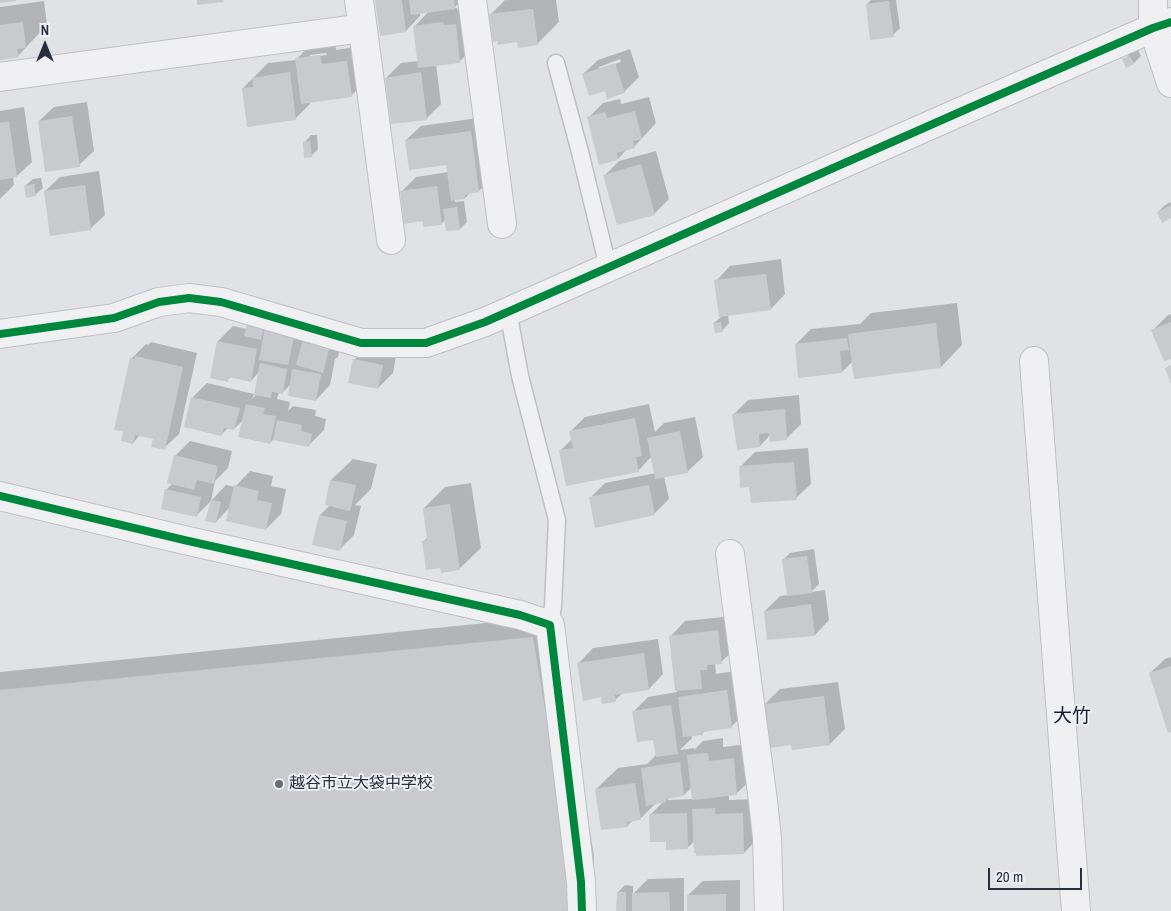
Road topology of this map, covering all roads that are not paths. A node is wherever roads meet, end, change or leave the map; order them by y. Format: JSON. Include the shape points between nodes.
{"nodes":[{"id":1,"x":359,"y":0,"type":"edge"},
{"id":2,"x":472,"y":0,"type":"edge"},
{"id":3,"x":1153,"y":0,"type":"edge"},
{"id":4,"x":1162,"y":25,"type":"edge"},
{"id":5,"x":363,"y":28,"type":"junction"},
{"id":6,"x":556,"y":63,"type":"dead end"},
{"id":7,"x":0,"y":77,"type":"edge"},
{"id":8,"x":1171,"y":83,"type":"edge"},
{"id":9,"x":502,"y":224,"type":"dead end"},
{"id":10,"x":390,"y":240,"type":"dead end"},
{"id":11,"x":608,"y":267,"type":"junction"},
{"id":12,"x":508,"y":311,"type":"junction"},
{"id":13,"x":0,"y":334,"type":"edge"},
{"id":14,"x":1034,"y":361,"type":"dead end"},
{"id":15,"x":0,"y":496,"type":"edge"},
{"id":16,"x":730,"y":554,"type":"dead end"},
{"id":17,"x":550,"y":625,"type":"junction"},
{"id":18,"x":582,"y":911,"type":"edge"},
{"id":19,"x":769,"y":911,"type":"edge"},
{"id":20,"x":1076,"y":911,"type":"edge"}],
"edges":[{"from":1,"to":5,"type":"street"},
{"from":2,"to":9,"type":"street"},
{"from":3,"to":4,"type":"street"},
{"from":4,"to":8,"type":"street"},
{"from":4,"to":11,"type":"street"},
{"from":5,"to":7,"type":"street"},
{"from":5,"to":10,"type":"street"},
{"from":6,"to":11,"type":"lane"},
{"from":11,"to":12,"type":"street"},
{"from":12,"to":13,"type":"street","via":[[426,343],[361,343],[221,302],[189,298],[159,302],[114,318]]},
{"from":12,"to":17,"type":"lane","via":[[520,376],[557,520]]},
{"from":14,"to":20,"type":"street"},
{"from":15,"to":17,"type":"street","via":[[520,615]]},
{"from":16,"to":19,"type":"street","via":[[763,801]]},
{"from":17,"to":18,"type":"street"}]}
